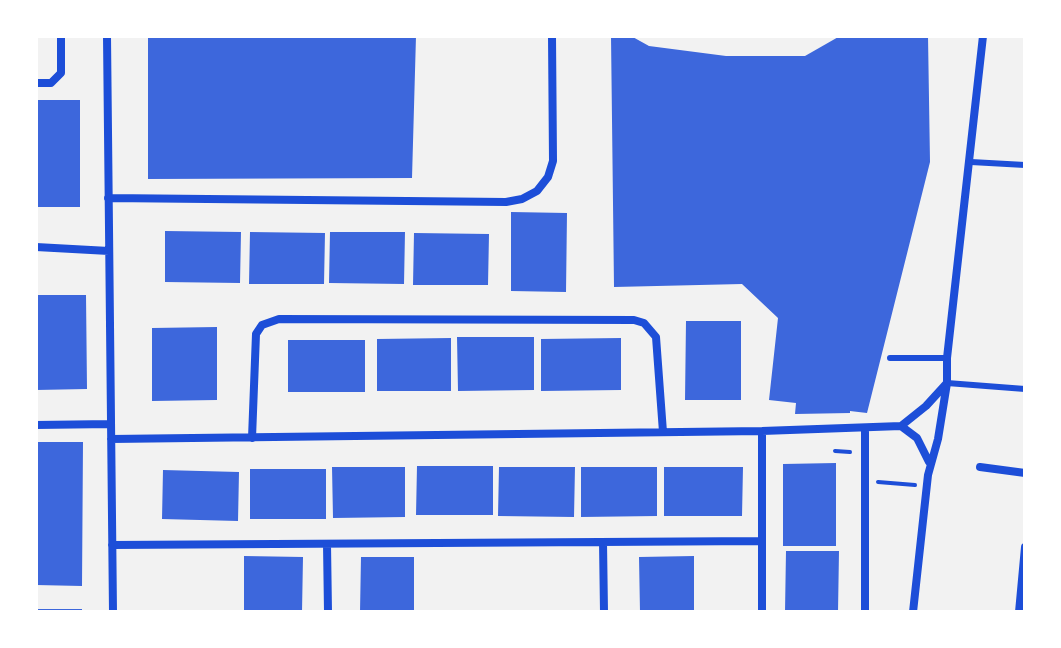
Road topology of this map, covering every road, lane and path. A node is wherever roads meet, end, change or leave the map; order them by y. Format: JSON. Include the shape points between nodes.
{"nodes":[{"id":1,"x":61,"y":36,"type":"edge"},
{"id":2,"x":107,"y":36,"type":"edge"},
{"id":3,"x":552,"y":36,"type":"edge"},
{"id":4,"x":983,"y":36,"type":"edge"},
{"id":5,"x":36,"y":83,"type":"edge"},
{"id":6,"x":971,"y":162,"type":"junction"},
{"id":7,"x":1025,"y":165,"type":"edge"},
{"id":8,"x":108,"y":198,"type":"junction"},
{"id":9,"x":36,"y":247,"type":"edge"},
{"id":10,"x":109,"y":251,"type":"junction"},
{"id":11,"x":890,"y":358,"type":"dead end"},
{"id":12,"x":947,"y":358,"type":"junction"},
{"id":13,"x":947,"y":383,"type":"junction"},
{"id":14,"x":1025,"y":389,"type":"edge"},
{"id":15,"x":111,"y":424,"type":"junction"},
{"id":16,"x":36,"y":425,"type":"edge"},
{"id":17,"x":901,"y":426,"type":"junction"},
{"id":18,"x":865,"y":429,"type":"junction"},
{"id":19,"x":762,"y":431,"type":"junction"},
{"id":20,"x":663,"y":432,"type":"junction"},
{"id":21,"x":252,"y":438,"type":"junction"},
{"id":22,"x":111,"y":439,"type":"junction"},
{"id":23,"x":835,"y":451,"type":"dead end"},
{"id":24,"x":930,"y":464,"type":"junction"},
{"id":25,"x":852,"y":467,"type":"dead end"},
{"id":26,"x":980,"y":467,"type":"dead end"},
{"id":27,"x":1025,"y":473,"type":"edge"},
{"id":28,"x":878,"y":482,"type":"dead end"},
{"id":29,"x":918,"y":485,"type":"dead end"},
{"id":30,"x":762,"y":541,"type":"junction"},
{"id":31,"x":603,"y":542,"type":"junction"},
{"id":32,"x":327,"y":544,"type":"junction"},
{"id":33,"x":112,"y":545,"type":"junction"},
{"id":34,"x":1025,"y":547,"type":"edge"},
{"id":35,"x":113,"y":612,"type":"edge"},
{"id":36,"x":328,"y":612,"type":"edge"},
{"id":37,"x":604,"y":612,"type":"edge"},
{"id":38,"x":762,"y":612,"type":"edge"},
{"id":39,"x":865,"y":612,"type":"edge"},
{"id":40,"x":913,"y":612,"type":"edge"},
{"id":41,"x":1019,"y":612,"type":"edge"}],
"edges":[{"from":1,"to":5,"type":"street","via":[[61,73],[51,83]]},
{"from":2,"to":8,"type":"street"},
{"from":3,"to":8,"type":"street","via":[[553,161],[537,191],[522,199]]},
{"from":4,"to":6,"type":"street"},
{"from":6,"to":7,"type":"lane"},
{"from":6,"to":12,"type":"street"},
{"from":8,"to":10,"type":"street"},
{"from":9,"to":10,"type":"street"},
{"from":10,"to":15,"type":"street"},
{"from":11,"to":12,"type":"lane"},
{"from":12,"to":13,"type":"street"},
{"from":13,"to":14,"type":"lane"},
{"from":13,"to":17,"type":"street"},
{"from":13,"to":24,"type":"street"},
{"from":15,"to":16,"type":"street"},
{"from":15,"to":22,"type":"street"},
{"from":17,"to":18,"type":"street"},
{"from":17,"to":24,"type":"street","via":[[923,446]]},
{"from":18,"to":19,"type":"street"},
{"from":18,"to":39,"type":"street"},
{"from":19,"to":20,"type":"street"},
{"from":19,"to":30,"type":"street"},
{"from":20,"to":21,"type":"street"},
{"from":20,"to":21,"type":"street","via":[[656,337],[634,320],[279,319],[262,325],[256,334]]},
{"from":21,"to":22,"type":"street"},
{"from":22,"to":33,"type":"street"},
{"from":23,"to":25,"type":"path","via":[[850,451]]},
{"from":24,"to":40,"type":"street"},
{"from":26,"to":27,"type":"street"},
{"from":28,"to":29,"type":"path"},
{"from":30,"to":31,"type":"street"},
{"from":30,"to":38,"type":"street"},
{"from":31,"to":32,"type":"street"},
{"from":31,"to":37,"type":"street"},
{"from":32,"to":33,"type":"street"},
{"from":32,"to":36,"type":"street"},
{"from":33,"to":35,"type":"street"},
{"from":34,"to":41,"type":"street"}]}
